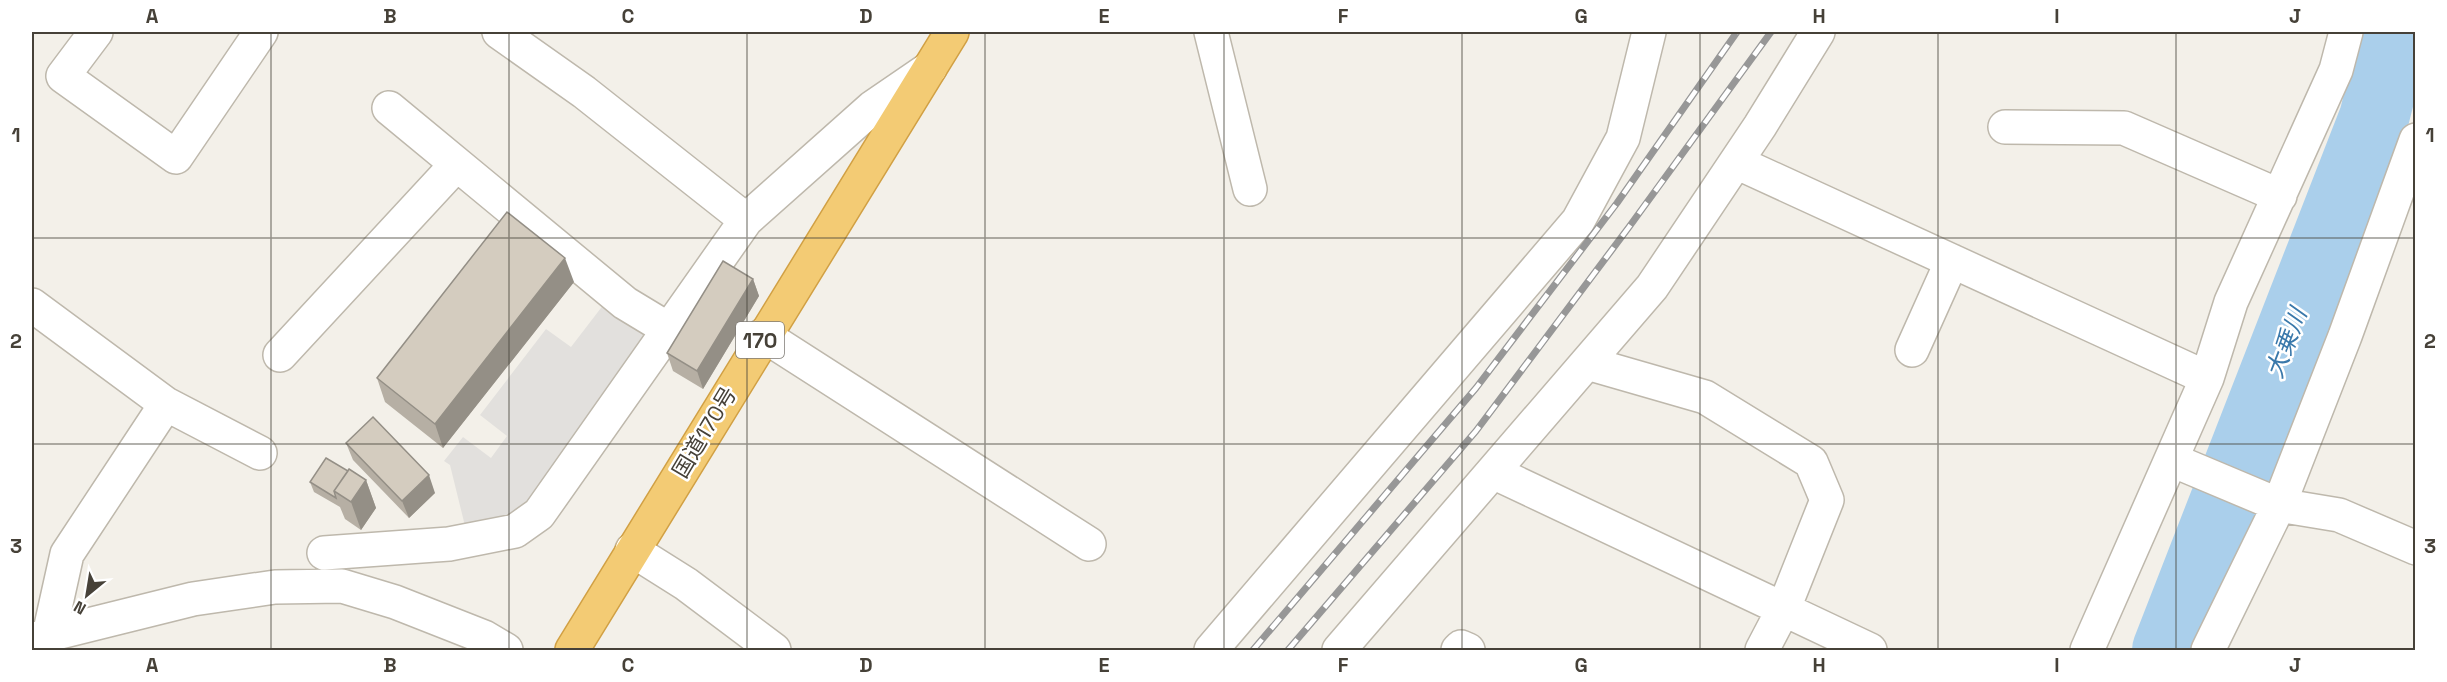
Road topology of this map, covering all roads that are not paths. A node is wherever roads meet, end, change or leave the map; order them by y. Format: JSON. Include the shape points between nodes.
{"nodes":[{"id":1,"x":96,"y":32,"type":"edge"},
{"id":2,"x":261,"y":32,"type":"edge"},
{"id":3,"x":499,"y":32,"type":"edge"},
{"id":4,"x":1211,"y":32,"type":"edge"},
{"id":5,"x":1648,"y":32,"type":"edge"},
{"id":6,"x":1818,"y":32,"type":"edge"},
{"id":7,"x":2346,"y":32,"type":"edge"},
{"id":8,"x":947,"y":34,"type":"edge"},
{"id":9,"x":930,"y":68,"type":"junction"},
{"id":10,"x":389,"y":108,"type":"dead end"},
{"id":11,"x":2005,"y":127,"type":"dead end"},
{"id":12,"x":2415,"y":140,"type":"edge"},
{"id":13,"x":1736,"y":162,"type":"junction"},
{"id":14,"x":456,"y":165,"type":"junction"},
{"id":15,"x":1250,"y":189,"type":"dead end"},
{"id":16,"x":2280,"y":195,"type":"junction"},
{"id":17,"x":746,"y":220,"type":"junction"},
{"id":18,"x":1952,"y":261,"type":"junction"},
{"id":19,"x":32,"y":305,"type":"edge"},
{"id":20,"x":668,"y":329,"type":"junction"},
{"id":21,"x":763,"y":335,"type":"junction"},
{"id":22,"x":1912,"y":350,"type":"dead end"},
{"id":23,"x":280,"y":355,"type":"dead end"},
{"id":24,"x":1587,"y":363,"type":"junction"},
{"id":25,"x":2207,"y":378,"type":"junction"},
{"id":26,"x":166,"y":404,"type":"junction"},
{"id":27,"x":261,"y":453,"type":"dead end"},
{"id":28,"x":2172,"y":460,"type":"junction"},
{"id":29,"x":1493,"y":472,"type":"junction"},
{"id":30,"x":2278,"y":505,"type":"junction"},
{"id":31,"x":1089,"y":544,"type":"dead end"},
{"id":32,"x":2415,"y":548,"type":"edge"},
{"id":33,"x":632,"y":549,"type":"junction"},
{"id":34,"x":324,"y":553,"type":"dead end"},
{"id":35,"x":1784,"y":608,"type":"junction"},
{"id":36,"x":40,"y":637,"type":"edge"},
{"id":37,"x":506,"y":651,"type":"edge"},
{"id":38,"x":572,"y":651,"type":"edge"},
{"id":39,"x":774,"y":651,"type":"edge"},
{"id":40,"x":1211,"y":651,"type":"edge"},
{"id":41,"x":1339,"y":651,"type":"edge"},
{"id":42,"x":1458,"y":651,"type":"edge"},
{"id":43,"x":1468,"y":651,"type":"edge"},
{"id":44,"x":1762,"y":651,"type":"edge"},
{"id":45,"x":1870,"y":651,"type":"edge"},
{"id":46,"x":2087,"y":651,"type":"edge"},
{"id":47,"x":2208,"y":651,"type":"edge"}],
"edges":[{"from":1,"to":2,"type":"street","via":[[63,76],[176,158]]},
{"from":3,"to":17,"type":"street","via":[[584,92]]},
{"from":4,"to":15,"type":"street"},
{"from":5,"to":40,"type":"street","via":[[1623,138],[1578,221]]},
{"from":6,"to":13,"type":"street"},
{"from":7,"to":16,"type":"street","via":[[2337,70]]},
{"from":8,"to":9,"type":"highway","name":"国道170号","number":"170"},
{"from":9,"to":17,"type":"street","via":[[873,107]]},
{"from":9,"to":21,"type":"highway","name":"国道170号","number":"170"},
{"from":10,"to":14,"type":"street"},
{"from":11,"to":16,"type":"street","via":[[2124,128]]},
{"from":12,"to":30,"type":"street","via":[[2345,336]]},
{"from":13,"to":18,"type":"street"},
{"from":13,"to":24,"type":"street","via":[[1652,287]]},
{"from":14,"to":20,"type":"street","via":[[625,303]]},
{"from":14,"to":23,"type":"street"},
{"from":16,"to":25,"type":"street","via":[[2231,302]]},
{"from":17,"to":20,"type":"street"},
{"from":18,"to":22,"type":"street"},
{"from":18,"to":25,"type":"street"},
{"from":19,"to":26,"type":"street"},
{"from":20,"to":34,"type":"street","via":[[539,514],[515,531],[449,544]]},
{"from":21,"to":31,"type":"street"},
{"from":21,"to":33,"type":"highway","name":"国道170号","number":"170"},
{"from":24,"to":29,"type":"street"},
{"from":24,"to":35,"type":"street","via":[[1705,397],[1810,462],[1827,500]]},
{"from":25,"to":28,"type":"street"},
{"from":26,"to":27,"type":"street"},
{"from":26,"to":36,"type":"street","via":[[67,554]]},
{"from":28,"to":30,"type":"street"},
{"from":28,"to":46,"type":"street"},
{"from":29,"to":35,"type":"street"},
{"from":29,"to":41,"type":"street"},
{"from":30,"to":32,"type":"street","via":[[2339,515]]},
{"from":30,"to":47,"type":"street"},
{"from":33,"to":38,"type":"highway","name":"国道170号","number":"170"},
{"from":33,"to":39,"type":"street","via":[[686,584]]},
{"from":35,"to":44,"type":"street"},
{"from":35,"to":45,"type":"street"},
{"from":36,"to":37,"type":"street","via":[[193,599],[275,587],[342,586],[484,637]]},
{"from":42,"to":43,"type":"street","via":[[1461,647]]}]}
